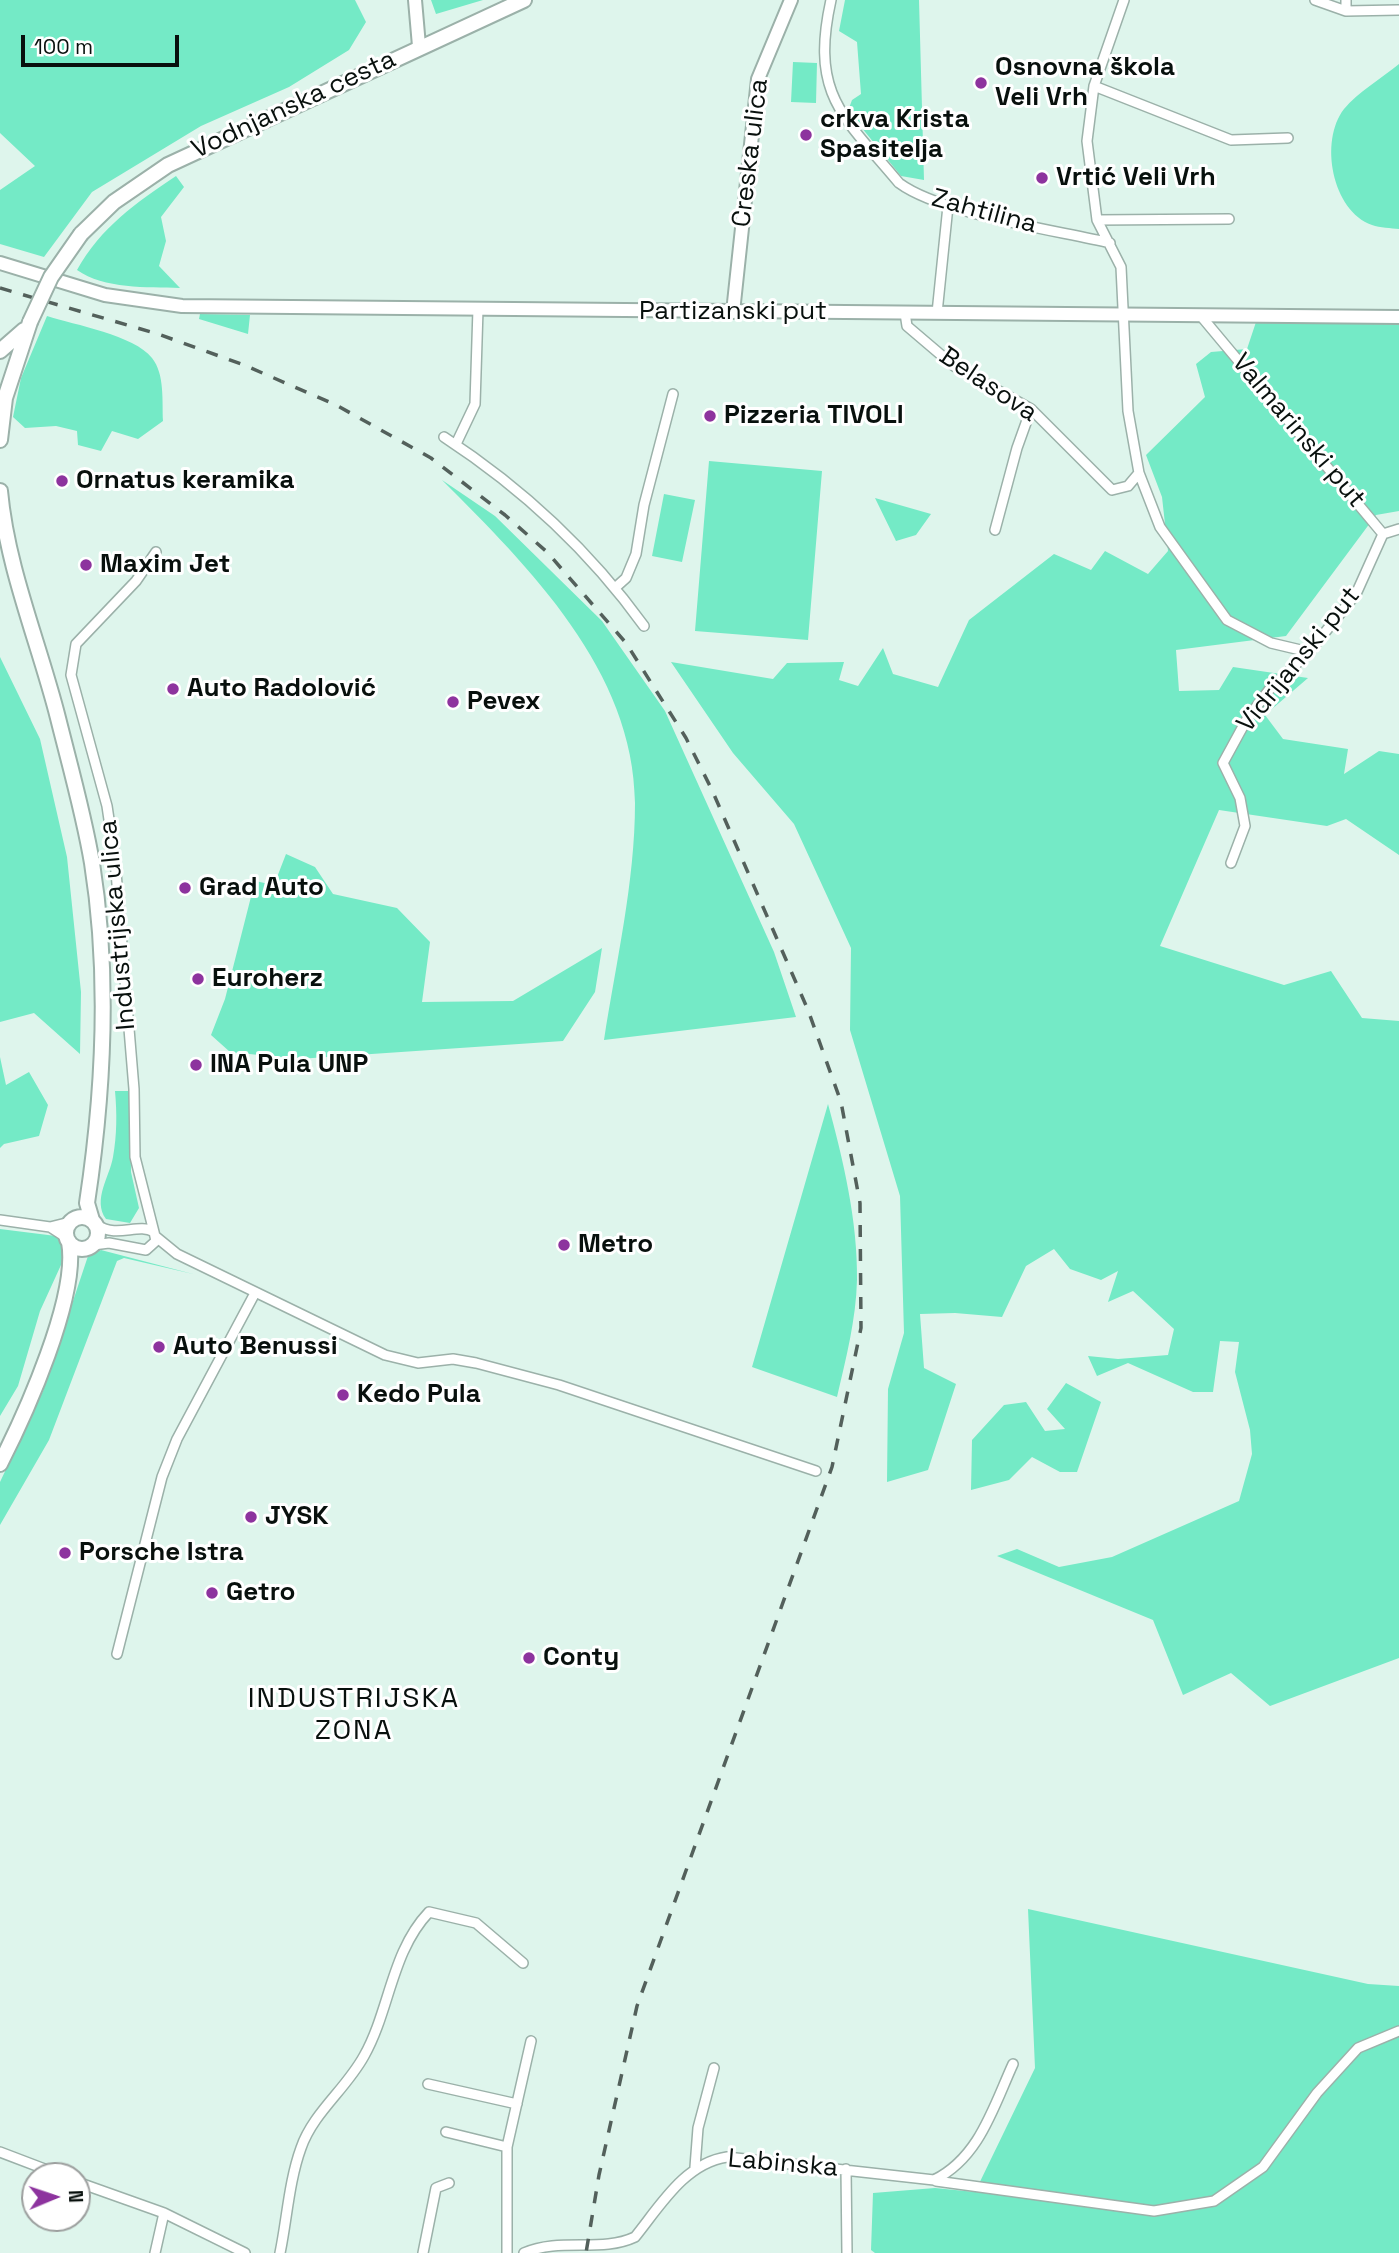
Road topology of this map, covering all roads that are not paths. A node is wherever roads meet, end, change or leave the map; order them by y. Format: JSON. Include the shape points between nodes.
{"nodes":[{"id":1,"x":415,"y":0,"type":"edge"},
{"id":2,"x":524,"y":0,"type":"edge"},
{"id":3,"x":791,"y":0,"type":"edge"},
{"id":4,"x":831,"y":0,"type":"edge"},
{"id":5,"x":1124,"y":0,"type":"edge"},
{"id":6,"x":1315,"y":0,"type":"edge"},
{"id":7,"x":1346,"y":0,"type":"edge"},
{"id":8,"x":1399,"y":10,"type":"edge"},
{"id":9,"x":1346,"y":11,"type":"junction"},
{"id":10,"x":419,"y":46,"type":"junction"},
{"id":11,"x":1094,"y":86,"type":"junction"},
{"id":12,"x":1288,"y":138,"type":"dead end"},
{"id":13,"x":948,"y":206,"type":"junction"},
{"id":14,"x":1228,"y":219,"type":"dead end"},
{"id":15,"x":1097,"y":220,"type":"junction"},
{"id":16,"x":1110,"y":243,"type":"junction"},
{"id":17,"x":0,"y":263,"type":"edge"},
{"id":18,"x":478,"y":309,"type":"junction"},
{"id":19,"x":733,"y":312,"type":"junction"},
{"id":20,"x":905,"y":313,"type":"junction"},
{"id":21,"x":937,"y":313,"type":"junction"},
{"id":22,"x":1124,"y":315,"type":"junction"},
{"id":23,"x":1201,"y":316,"type":"junction"},
{"id":24,"x":1399,"y":317,"type":"edge"},
{"id":25,"x":29,"y":324,"type":"junction"},
{"id":26,"x":0,"y":353,"type":"edge"},
{"id":27,"x":7,"y":385,"type":"edge"},
{"id":28,"x":673,"y":394,"type":"dead end"},
{"id":29,"x":1031,"y":409,"type":"junction"},
{"id":30,"x":444,"y":436,"type":"dead end"},
{"id":31,"x":0,"y":440,"type":"edge"},
{"id":32,"x":456,"y":444,"type":"junction"},
{"id":33,"x":1139,"y":473,"type":"junction"},
{"id":34,"x":0,"y":491,"type":"edge"},
{"id":35,"x":1399,"y":529,"type":"edge"},
{"id":36,"x":995,"y":530,"type":"dead end"},
{"id":37,"x":1383,"y":534,"type":"junction"},
{"id":38,"x":156,"y":552,"type":"dead end"},
{"id":39,"x":616,"y":587,"type":"junction"},
{"id":40,"x":644,"y":626,"type":"dead end"},
{"id":41,"x":1309,"y":652,"type":"junction"},
{"id":42,"x":1231,"y":863,"type":"dead end"},
{"id":43,"x":88,"y":1203,"type":"junction"},
{"id":44,"x":145,"y":1206,"type":"junction"},
{"id":45,"x":0,"y":1220,"type":"edge"},
{"id":46,"x":72,"y":1220,"type":"junction"},
{"id":47,"x":94,"y":1222,"type":"junction"},
{"id":48,"x":50,"y":1227,"type":"junction"},
{"id":49,"x":141,"y":1228,"type":"junction"},
{"id":50,"x":155,"y":1234,"type":"junction"},
{"id":51,"x":68,"y":1240,"type":"junction"},
{"id":52,"x":90,"y":1247,"type":"junction"},
{"id":53,"x":146,"y":1250,"type":"junction"},
{"id":54,"x":177,"y":1254,"type":"junction"},
{"id":55,"x":66,"y":1291,"type":"junction"},
{"id":56,"x":255,"y":1293,"type":"junction"},
{"id":57,"x":0,"y":1464,"type":"edge"},
{"id":58,"x":816,"y":1471,"type":"dead end"},
{"id":59,"x":117,"y":1654,"type":"dead end"},
{"id":60,"x":523,"y":1963,"type":"dead end"},
{"id":61,"x":1399,"y":2031,"type":"edge"},
{"id":62,"x":531,"y":2042,"type":"dead end"},
{"id":63,"x":1013,"y":2064,"type":"dead end"},
{"id":64,"x":715,"y":2068,"type":"dead end"},
{"id":65,"x":428,"y":2084,"type":"dead end"},
{"id":66,"x":517,"y":2104,"type":"junction"},
{"id":67,"x":446,"y":2132,"type":"dead end"},
{"id":68,"x":507,"y":2147,"type":"junction"},
{"id":69,"x":0,"y":2152,"type":"edge"},
{"id":70,"x":26,"y":2162,"type":"edge"},
{"id":71,"x":695,"y":2167,"type":"junction"},
{"id":72,"x":846,"y":2169,"type":"junction"},
{"id":73,"x":934,"y":2180,"type":"junction"},
{"id":74,"x":449,"y":2183,"type":"dead end"},
{"id":75,"x":91,"y":2187,"type":"edge"},
{"id":76,"x":164,"y":2213,"type":"junction"},
{"id":77,"x":155,"y":2253,"type":"edge"},
{"id":78,"x":245,"y":2253,"type":"edge"},
{"id":79,"x":280,"y":2253,"type":"edge"},
{"id":80,"x":423,"y":2253,"type":"edge"},
{"id":81,"x":507,"y":2253,"type":"edge"},
{"id":82,"x":524,"y":2253,"type":"edge"},
{"id":83,"x":847,"y":2253,"type":"edge"}],
"edges":[{"from":1,"to":10,"type":"main road"},
{"from":2,"to":10,"type":"main road","name":"Vodnjanska cesta"},
{"from":3,"to":19,"type":"main road","name":"Creska ulica","via":[[758,79]]},
{"from":4,"to":13,"type":"street","name":"Zahtilina","via":[[825,64],[836,107],[899,183]]},
{"from":5,"to":11,"type":"street"},
{"from":6,"to":9,"type":"street"},
{"from":7,"to":9,"type":"street"},
{"from":8,"to":9,"type":"street"},
{"from":10,"to":25,"type":"main road","name":"Vodnjanska cesta","bridge":true,"via":[[168,164],[114,202],[81,234],[51,277]]},
{"from":11,"to":12,"type":"street","via":[[1231,140]]},
{"from":11,"to":15,"type":"street","via":[[1087,141]]},
{"from":13,"to":16,"type":"street","name":"Zahtilina"},
{"from":13,"to":21,"type":"street"},
{"from":14,"to":15,"type":"street"},
{"from":15,"to":16,"type":"street"},
{"from":16,"to":22,"type":"street","via":[[1121,267]]},
{"from":17,"to":18,"type":"main road","name":"Partizanski put","via":[[123,299],[182,306]]},
{"from":18,"to":19,"type":"main road","name":"Partizanski put"},
{"from":18,"to":32,"type":"street","via":[[475,404]]},
{"from":19,"to":20,"type":"main road","name":"Partizanski put"},
{"from":20,"to":21,"type":"main road","name":"Partizanski put"},
{"from":20,"to":29,"type":"street","name":"Belasova","via":[[907,326],[954,366]]},
{"from":21,"to":22,"type":"main road","name":"Partizanski put"},
{"from":22,"to":23,"type":"main road","name":"Partizanski put"},
{"from":22,"to":33,"type":"street","via":[[1128,411]]},
{"from":23,"to":24,"type":"main road","name":"Partizanski put"},
{"from":23,"to":37,"type":"street","name":"Valmarinski put"},
{"from":25,"to":26,"type":"main road"},
{"from":25,"to":27,"type":"main road"},
{"from":26,"to":27,"type":"main road","via":[[9,363]]},
{"from":27,"to":31,"type":"main road"},
{"from":28,"to":39,"type":"street","via":[[634,560]]},
{"from":29,"to":33,"type":"street","name":"Belasova","via":[[1112,490],[1128,486]]},
{"from":29,"to":36,"type":"street"},
{"from":30,"to":32,"type":"street"},
{"from":32,"to":39,"type":"street","via":[[547,515]]},
{"from":33,"to":41,"type":"street","via":[[1160,527],[1227,620],[1271,643]]},
{"from":34,"to":43,"type":"main road","via":[[7,537],[58,717],[92,862],[104,1004],[101,1090]]},
{"from":35,"to":37,"type":"street","name":"Valmarinski put"},
{"from":37,"to":41,"type":"street","name":"Vidrijanski put","via":[[1356,594]]},
{"from":38,"to":44,"type":"street","name":"Industrijska ulica","via":[[136,581],[76,644],[71,675],[107,806],[115,860],[134,1089],[135,1157]]},
{"from":39,"to":40,"type":"street"},
{"from":41,"to":42,"type":"street","name":"Vidrijanski put","via":[[1269,690],[1223,763],[1240,798],[1245,826]]},
{"from":43,"to":46,"type":"main road"},
{"from":43,"to":47,"type":"main road"},
{"from":44,"to":49,"type":"street","name":"Industrijska ulica"},
{"from":44,"to":50,"type":"street","name":"Industrijska ulica"},
{"from":45,"to":48,"type":"street"},
{"from":46,"to":47,"type":"main road"},
{"from":46,"to":48,"type":"street"},
{"from":46,"to":51,"type":"main road"},
{"from":47,"to":49,"type":"street","via":[[121,1233]]},
{"from":47,"to":52,"type":"main road","via":[[98,1236]]},
{"from":48,"to":51,"type":"street"},
{"from":49,"to":50,"type":"street"},
{"from":50,"to":53,"type":"street","via":[[154,1245]]},
{"from":50,"to":54,"type":"street"},
{"from":51,"to":52,"type":"main road","via":[[78,1248]]},
{"from":51,"to":55,"type":"main road"},
{"from":52,"to":53,"type":"street","via":[[109,1243]]},
{"from":52,"to":55,"type":"main road"},
{"from":53,"to":54,"type":"street"},
{"from":54,"to":56,"type":"street"},
{"from":55,"to":57,"type":"main road","via":[[36,1382]]},
{"from":56,"to":58,"type":"street","via":[[386,1355],[418,1363],[464,1360],[568,1389]]},
{"from":56,"to":59,"type":"street","via":[[177,1439],[162,1477]]},
{"from":60,"to":79,"type":"street","via":[[476,1923],[429,1912],[420,1921],[399,1959],[364,2057],[322,2111],[301,2148]]},
{"from":61,"to":73,"type":"street","name":"Labinska","via":[[1358,2048],[1317,2093],[1263,2167],[1214,2201],[1154,2211]]},
{"from":62,"to":66,"type":"street"},
{"from":63,"to":73,"type":"street","via":[[975,2146],[953,2171]]},
{"from":64,"to":71,"type":"street","via":[[698,2128]]},
{"from":65,"to":66,"type":"street"},
{"from":66,"to":68,"type":"street"},
{"from":67,"to":68,"type":"street"},
{"from":68,"to":81,"type":"street"},
{"from":69,"to":70,"type":"street"},
{"from":71,"to":72,"type":"street","name":"Labinska","via":[[726,2157]]},
{"from":71,"to":82,"type":"street","name":"Labinska","via":[[635,2237],[623,2244],[558,2245]]},
{"from":72,"to":73,"type":"street","name":"Labinska"},
{"from":72,"to":83,"type":"street"},
{"from":74,"to":80,"type":"street","via":[[436,2188]]},
{"from":75,"to":76,"type":"street"},
{"from":76,"to":77,"type":"street"},
{"from":76,"to":78,"type":"street"}]}
